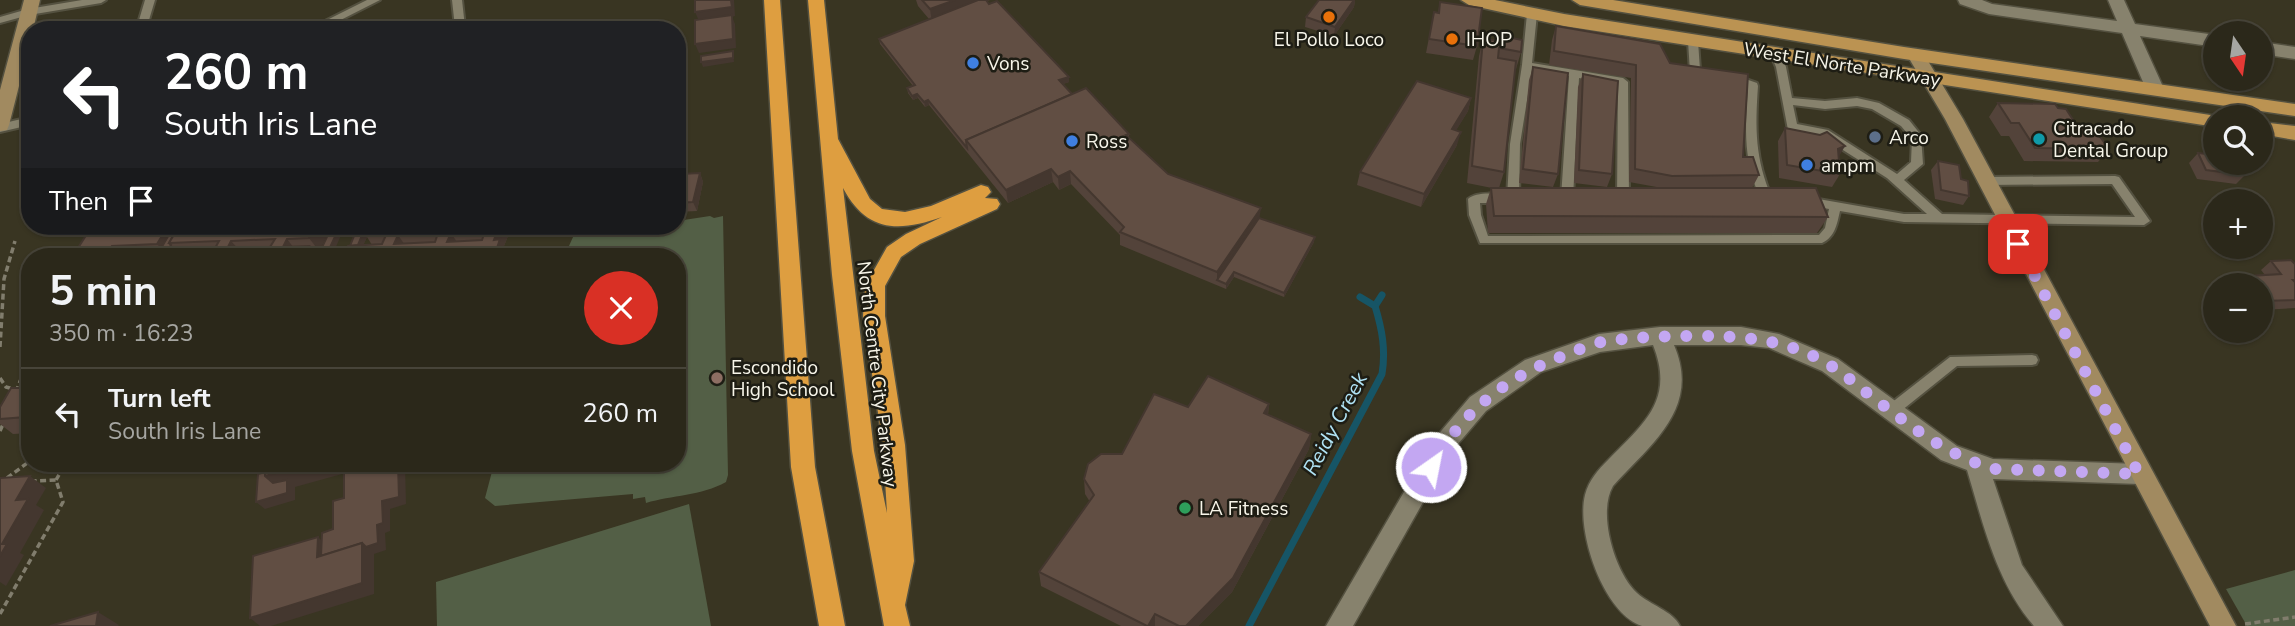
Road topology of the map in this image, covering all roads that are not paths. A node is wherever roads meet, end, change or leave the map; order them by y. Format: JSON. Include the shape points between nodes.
{"nodes":[{"id":1,"x":102,"y":0,"type":"edge"},
{"id":2,"x":150,"y":0,"type":"edge"},
{"id":3,"x":374,"y":0,"type":"edge"},
{"id":4,"x":457,"y":0,"type":"edge"},
{"id":5,"x":772,"y":0,"type":"edge"},
{"id":6,"x":816,"y":0,"type":"edge"},
{"id":7,"x":1469,"y":0,"type":"edge"},
{"id":8,"x":1580,"y":0,"type":"edge"},
{"id":9,"x":2116,"y":0,"type":"edge"},
{"id":10,"x":1967,"y":1,"type":"edge"},
{"id":11,"x":30,"y":6,"type":"edge"},
{"id":12,"x":1532,"y":14,"type":"junction"},
{"id":13,"x":0,"y":20,"type":"edge"},
{"id":14,"x":144,"y":21,"type":"edge"},
{"id":15,"x":331,"y":21,"type":"edge"},
{"id":16,"x":459,"y":21,"type":"edge"},
{"id":17,"x":2128,"y":29,"type":"junction"},
{"id":18,"x":21,"y":38,"type":"edge"},
{"id":19,"x":2203,"y":39,"type":"edge"},
{"id":20,"x":1693,"y":41,"type":"junction"},
{"id":21,"x":2273,"y":50,"type":"edge"},
{"id":22,"x":1775,"y":53,"type":"junction"},
{"id":23,"x":2295,"y":53,"type":"edge"},
{"id":24,"x":1916,"y":55,"type":"junction"},
{"id":25,"x":1527,"y":65,"type":"junction"},
{"id":26,"x":1574,"y":74,"type":"junction"},
{"id":27,"x":1928,"y":78,"type":"junction"},
{"id":28,"x":2155,"y":89,"type":"junction"},
{"id":29,"x":3,"y":101,"type":"edge"},
{"id":30,"x":1787,"y":101,"type":"junction"},
{"id":31,"x":2142,"y":110,"type":"junction"},
{"id":32,"x":2273,"y":111,"type":"edge"},
{"id":33,"x":2295,"y":112,"type":"edge"},
{"id":34,"x":2203,"y":119,"type":"edge"},
{"id":35,"x":21,"y":123,"type":"edge"},
{"id":36,"x":0,"y":127,"type":"edge"},
{"id":37,"x":2273,"y":130,"type":"edge"},
{"id":38,"x":828,"y":132,"type":"junction"},
{"id":39,"x":2295,"y":133,"type":"edge"},
{"id":40,"x":1896,"y":180,"type":"junction"},
{"id":41,"x":1984,"y":181,"type":"junction"},
{"id":42,"x":1581,"y":198,"type":"edge"},
{"id":43,"x":1609,"y":198,"type":"edge"},
{"id":44,"x":1623,"y":199,"type":"junction"},
{"id":45,"x":1637,"y":199,"type":"edge"},
{"id":46,"x":1836,"y":206,"type":"junction"},
{"id":47,"x":1938,"y":218,"type":"junction"},
{"id":48,"x":2006,"y":220,"type":"junction"},
{"id":49,"x":1660,"y":336,"type":"junction"},
{"id":50,"x":2032,"y":360,"type":"dead end"},
{"id":51,"x":1891,"y":411,"type":"junction"},
{"id":52,"x":1978,"y":464,"type":"junction"},
{"id":53,"x":2139,"y":474,"type":"junction"},
{"id":54,"x":895,"y":619,"type":"edge"},
{"id":55,"x":2232,"y":625,"type":"edge"},
{"id":56,"x":832,"y":626,"type":"edge"},
{"id":57,"x":1339,"y":626,"type":"edge"},
{"id":58,"x":1667,"y":626,"type":"edge"},
{"id":59,"x":2046,"y":626,"type":"edge"}],
"edges":[{"from":1,"to":11,"type":"lane"},
{"from":2,"to":14,"type":"lane"},
{"from":3,"to":15,"type":"lane"},
{"from":4,"to":16,"type":"lane"},
{"from":5,"to":56,"type":"highway","via":[[803,467]]},
{"from":6,"to":38,"type":"highway","name":"North Centre City Parkway"},
{"from":7,"to":12,"type":"main road","name":"West El Norte Parkway"},
{"from":8,"to":24,"type":"main road","name":"West El Norte Parkway"},
{"from":9,"to":17,"type":"street"},
{"from":10,"to":17,"type":"street","via":[[1989,9]]},
{"from":11,"to":13,"type":"lane"},
{"from":12,"to":20,"type":"main road","name":"West El Norte Parkway"},
{"from":12,"to":25,"type":"lane"},
{"from":17,"to":19,"type":"street"},
{"from":17,"to":28,"type":"street"},
{"from":18,"to":29,"type":"street"},
{"from":20,"to":22,"type":"main road","name":"West El Norte Parkway"},
{"from":20,"to":46,"type":"lane","via":[[1695,72],[1753,86],[1750,152],[1760,198]]},
{"from":21,"to":23,"type":"street"},
{"from":22,"to":27,"type":"main road","name":"West El Norte Parkway"},
{"from":22,"to":30,"type":"lane"},
{"from":24,"to":27,"type":"street"},
{"from":24,"to":28,"type":"main road","name":"West El Norte Parkway"},
{"from":25,"to":26,"type":"lane"},
{"from":25,"to":46,"type":"lane","via":[[1516,144],[1518,198],[1474,199],[1484,240],[1822,239],[1830,230]]},
{"from":26,"to":42,"type":"lane","via":[[1562,198]]},
{"from":26,"to":44,"type":"lane","via":[[1623,82]]},
{"from":27,"to":31,"type":"main road","name":"West El Norte Parkway"},
{"from":27,"to":41,"type":"street"},
{"from":28,"to":31,"type":"main road","via":[[2160,98]]},
{"from":28,"to":33,"type":"main road","name":"West El Norte Parkway"},
{"from":29,"to":36,"type":"street"},
{"from":30,"to":40,"type":"lane","via":[[1792,127],[1824,133]]},
{"from":30,"to":40,"type":"lane","via":[[1857,102],[1875,106],[1905,123],[1917,138],[1917,164]]},
{"from":31,"to":34,"type":"main road","name":"West El Norte Parkway"},
{"from":32,"to":33,"type":"main road"},
{"from":35,"to":36,"type":"lane"},
{"from":37,"to":39,"type":"main road"},
{"from":38,"to":54,"type":"highway","name":"North Centre City Parkway","via":[[863,452]]},
{"from":38,"to":54,"type":"highway","via":[[863,205],[878,214],[898,221],[985,198],[894,252],[875,286],[874,316],[894,445],[902,561]]},
{"from":40,"to":47,"type":"lane"},
{"from":41,"to":48,"type":"street"},
{"from":41,"to":48,"type":"lane","via":[[2115,180],[2144,221]]},
{"from":43,"to":44,"type":"lane"},
{"from":44,"to":45,"type":"lane"},
{"from":46,"to":47,"type":"lane","via":[[1904,218]]},
{"from":47,"to":48,"type":"lane"},
{"from":48,"to":53,"type":"street"},
{"from":49,"to":51,"type":"street","via":[[1771,340],[1830,365]]},
{"from":49,"to":57,"type":"street","via":[[1598,342],[1533,366],[1478,404],[1444,444]]},
{"from":49,"to":58,"type":"street","via":[[1670,356],[1673,396],[1665,412],[1600,486],[1595,519],[1601,551],[1619,591],[1641,613]]},
{"from":50,"to":51,"type":"lane","via":[[1954,361]]},
{"from":51,"to":52,"type":"street","via":[[1949,453]]},
{"from":52,"to":53,"type":"street","via":[[1993,469]]},
{"from":52,"to":59,"type":"street","via":[[2013,576]]},
{"from":53,"to":55,"type":"street"}]}
